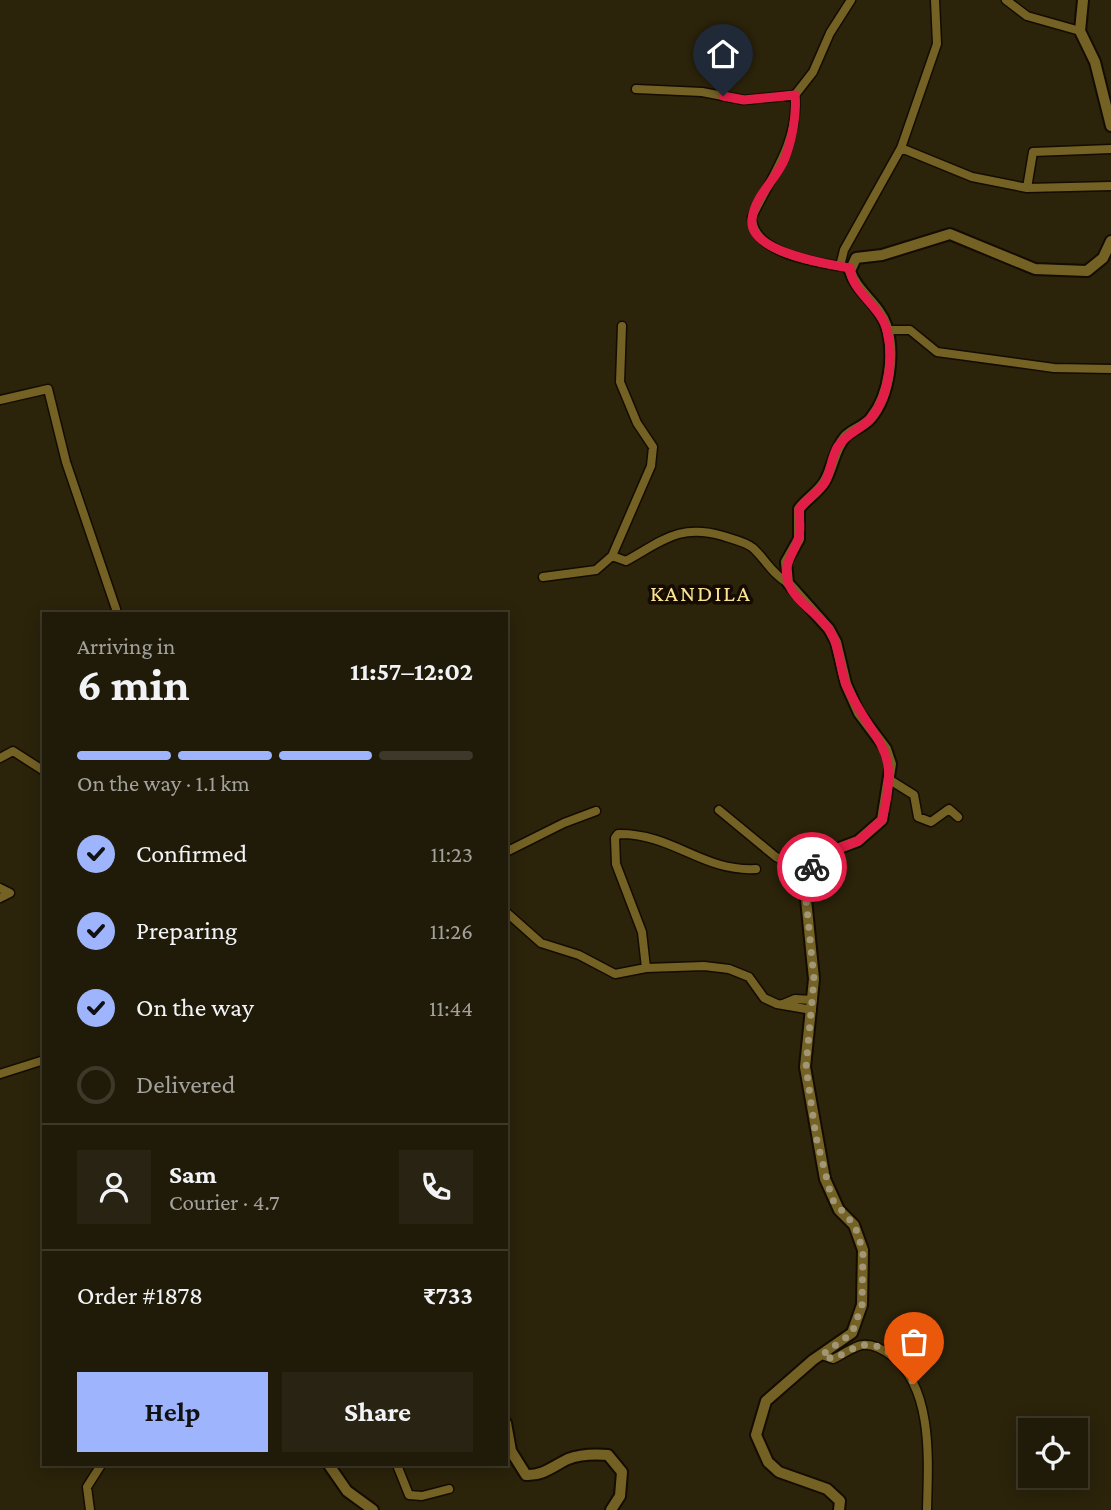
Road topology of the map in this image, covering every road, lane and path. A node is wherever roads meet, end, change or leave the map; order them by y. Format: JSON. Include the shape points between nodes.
{"nodes":[{"id":1,"x":851,"y":0,"type":"edge"},
{"id":2,"x":935,"y":0,"type":"edge"},
{"id":3,"x":1006,"y":0,"type":"edge"},
{"id":4,"x":1083,"y":0,"type":"edge"},
{"id":5,"x":1080,"y":31,"type":"junction"},
{"id":6,"x":636,"y":89,"type":"dead end"},
{"id":7,"x":795,"y":95,"type":"junction"},
{"id":8,"x":1111,"y":126,"type":"edge"},
{"id":9,"x":901,"y":148,"type":"junction"},
{"id":10,"x":1111,"y":149,"type":"edge"},
{"id":11,"x":1111,"y":186,"type":"edge"},
{"id":12,"x":1027,"y":188,"type":"junction"},
{"id":13,"x":1111,"y":241,"type":"edge"},
{"id":14,"x":845,"y":267,"type":"junction"},
{"id":15,"x":622,"y":326,"type":"dead end"},
{"id":16,"x":887,"y":330,"type":"junction"},
{"id":17,"x":1111,"y":369,"type":"edge"},
{"id":18,"x":0,"y":400,"type":"edge"},
{"id":19,"x":612,"y":556,"type":"junction"},
{"id":20,"x":543,"y":578,"type":"dead end"},
{"id":21,"x":788,"y":583,"type":"junction"},
{"id":22,"x":116,"y":609,"type":"dead end"},
{"id":23,"x":0,"y":758,"type":"edge"},
{"id":24,"x":42,"y":770,"type":"edge"},
{"id":25,"x":890,"y":780,"type":"junction"},
{"id":26,"x":719,"y":810,"type":"dead end"},
{"id":27,"x":596,"y":811,"type":"dead end"},
{"id":28,"x":958,"y":817,"type":"dead end"},
{"id":29,"x":508,"y":851,"type":"edge"},
{"id":30,"x":757,"y":869,"type":"dead end"},
{"id":31,"x":808,"y":872,"type":"junction"},
{"id":32,"x":0,"y":888,"type":"edge"},
{"id":33,"x":0,"y":898,"type":"edge"},
{"id":34,"x":508,"y":914,"type":"edge"},
{"id":35,"x":646,"y":968,"type":"junction"},
{"id":36,"x":813,"y":1005,"type":"junction"},
{"id":37,"x":42,"y":1061,"type":"edge"},
{"id":38,"x":0,"y":1074,"type":"edge"},
{"id":39,"x":822,"y":1355,"type":"junction"},
{"id":40,"x":508,"y":1434,"type":"edge"},
{"id":41,"x":100,"y":1466,"type":"edge"},
{"id":42,"x":330,"y":1466,"type":"edge"},
{"id":43,"x":397,"y":1466,"type":"edge"},
{"id":44,"x":449,"y":1489,"type":"dead end"},
{"id":45,"x":90,"y":1510,"type":"edge"},
{"id":46,"x":373,"y":1510,"type":"edge"},
{"id":47,"x":611,"y":1510,"type":"edge"},
{"id":48,"x":839,"y":1510,"type":"edge"},
{"id":49,"x":927,"y":1510,"type":"edge"}],
"edges":[{"from":1,"to":7,"type":"street","via":[[813,72]]},
{"from":2,"to":9,"type":"street","via":[[937,44]]},
{"from":3,"to":5,"type":"street","via":[[1027,16]]},
{"from":4,"to":5,"type":"main road"},
{"from":5,"to":8,"type":"main road","via":[[1095,62]]},
{"from":6,"to":7,"type":"street","via":[[702,92],[744,100]]},
{"from":7,"to":14,"type":"street","via":[[785,158],[769,180],[752,225],[759,238],[776,250]]},
{"from":9,"to":12,"type":"street","via":[[972,177]]},
{"from":9,"to":14,"type":"street","via":[[844,250]]},
{"from":10,"to":12,"type":"street","via":[[1033,152]]},
{"from":11,"to":12,"type":"street"},
{"from":13,"to":14,"type":"main road","via":[[1104,258],[1087,271],[1035,269],[950,234],[882,255],[856,258]]},
{"from":14,"to":16,"type":"main road"},
{"from":15,"to":19,"type":"street","via":[[620,382],[653,447],[650,466]]},
{"from":16,"to":17,"type":"street","via":[[910,330],[937,352],[1054,368]]},
{"from":16,"to":21,"type":"main road","via":[[890,366],[883,396],[872,417],[837,447],[824,483],[799,509],[799,539],[786,562]]},
{"from":18,"to":22,"type":"street","via":[[48,390],[66,463]]},
{"from":19,"to":20,"type":"street","via":[[596,570]]},
{"from":19,"to":21,"type":"street","via":[[626,561],[670,535],[699,531],[752,547],[777,577]]},
{"from":21,"to":25,"type":"main road","via":[[836,642],[859,713],[886,749]]},
{"from":23,"to":24,"type":"street","via":[[13,751]]},
{"from":25,"to":28,"type":"street","via":[[915,795],[918,817],[923,821],[931,822],[949,809]]},
{"from":25,"to":31,"type":"main road","via":[[882,820],[858,841],[821,855]]},
{"from":26,"to":31,"type":"street","via":[[776,857]]},
{"from":27,"to":29,"type":"street"},
{"from":30,"to":35,"type":"street","via":[[732,870],[662,840],[618,834],[616,864],[642,932]]},
{"from":31,"to":36,"type":"main road","via":[[804,892]]},
{"from":32,"to":33,"type":"street","via":[[10,893]]},
{"from":34,"to":35,"type":"street","via":[[541,943],[604,970],[615,974]]},
{"from":35,"to":36,"type":"street","via":[[729,969],[749,977],[764,998],[781,1005]]},
{"from":36,"to":39,"type":"main road","via":[[806,1067],[823,1169],[832,1199],[855,1226],[863,1251],[862,1305],[852,1333]]},
{"from":37,"to":38,"type":"street"},
{"from":39,"to":48,"type":"main road","via":[[766,1401],[756,1435],[768,1462],[779,1472],[827,1489],[840,1501]]},
{"from":39,"to":49,"type":"street","via":[[833,1359],[862,1345],[883,1348],[905,1366],[923,1419]]},
{"from":40,"to":47,"type":"main road","via":[[511,1451],[526,1475],[538,1476],[570,1458],[608,1455],[622,1472],[620,1496]]},
{"from":41,"to":45,"type":"street","via":[[88,1487]]},
{"from":42,"to":46,"type":"main road","via":[[347,1491]]},
{"from":43,"to":44,"type":"street","via":[[409,1495]]}]}
